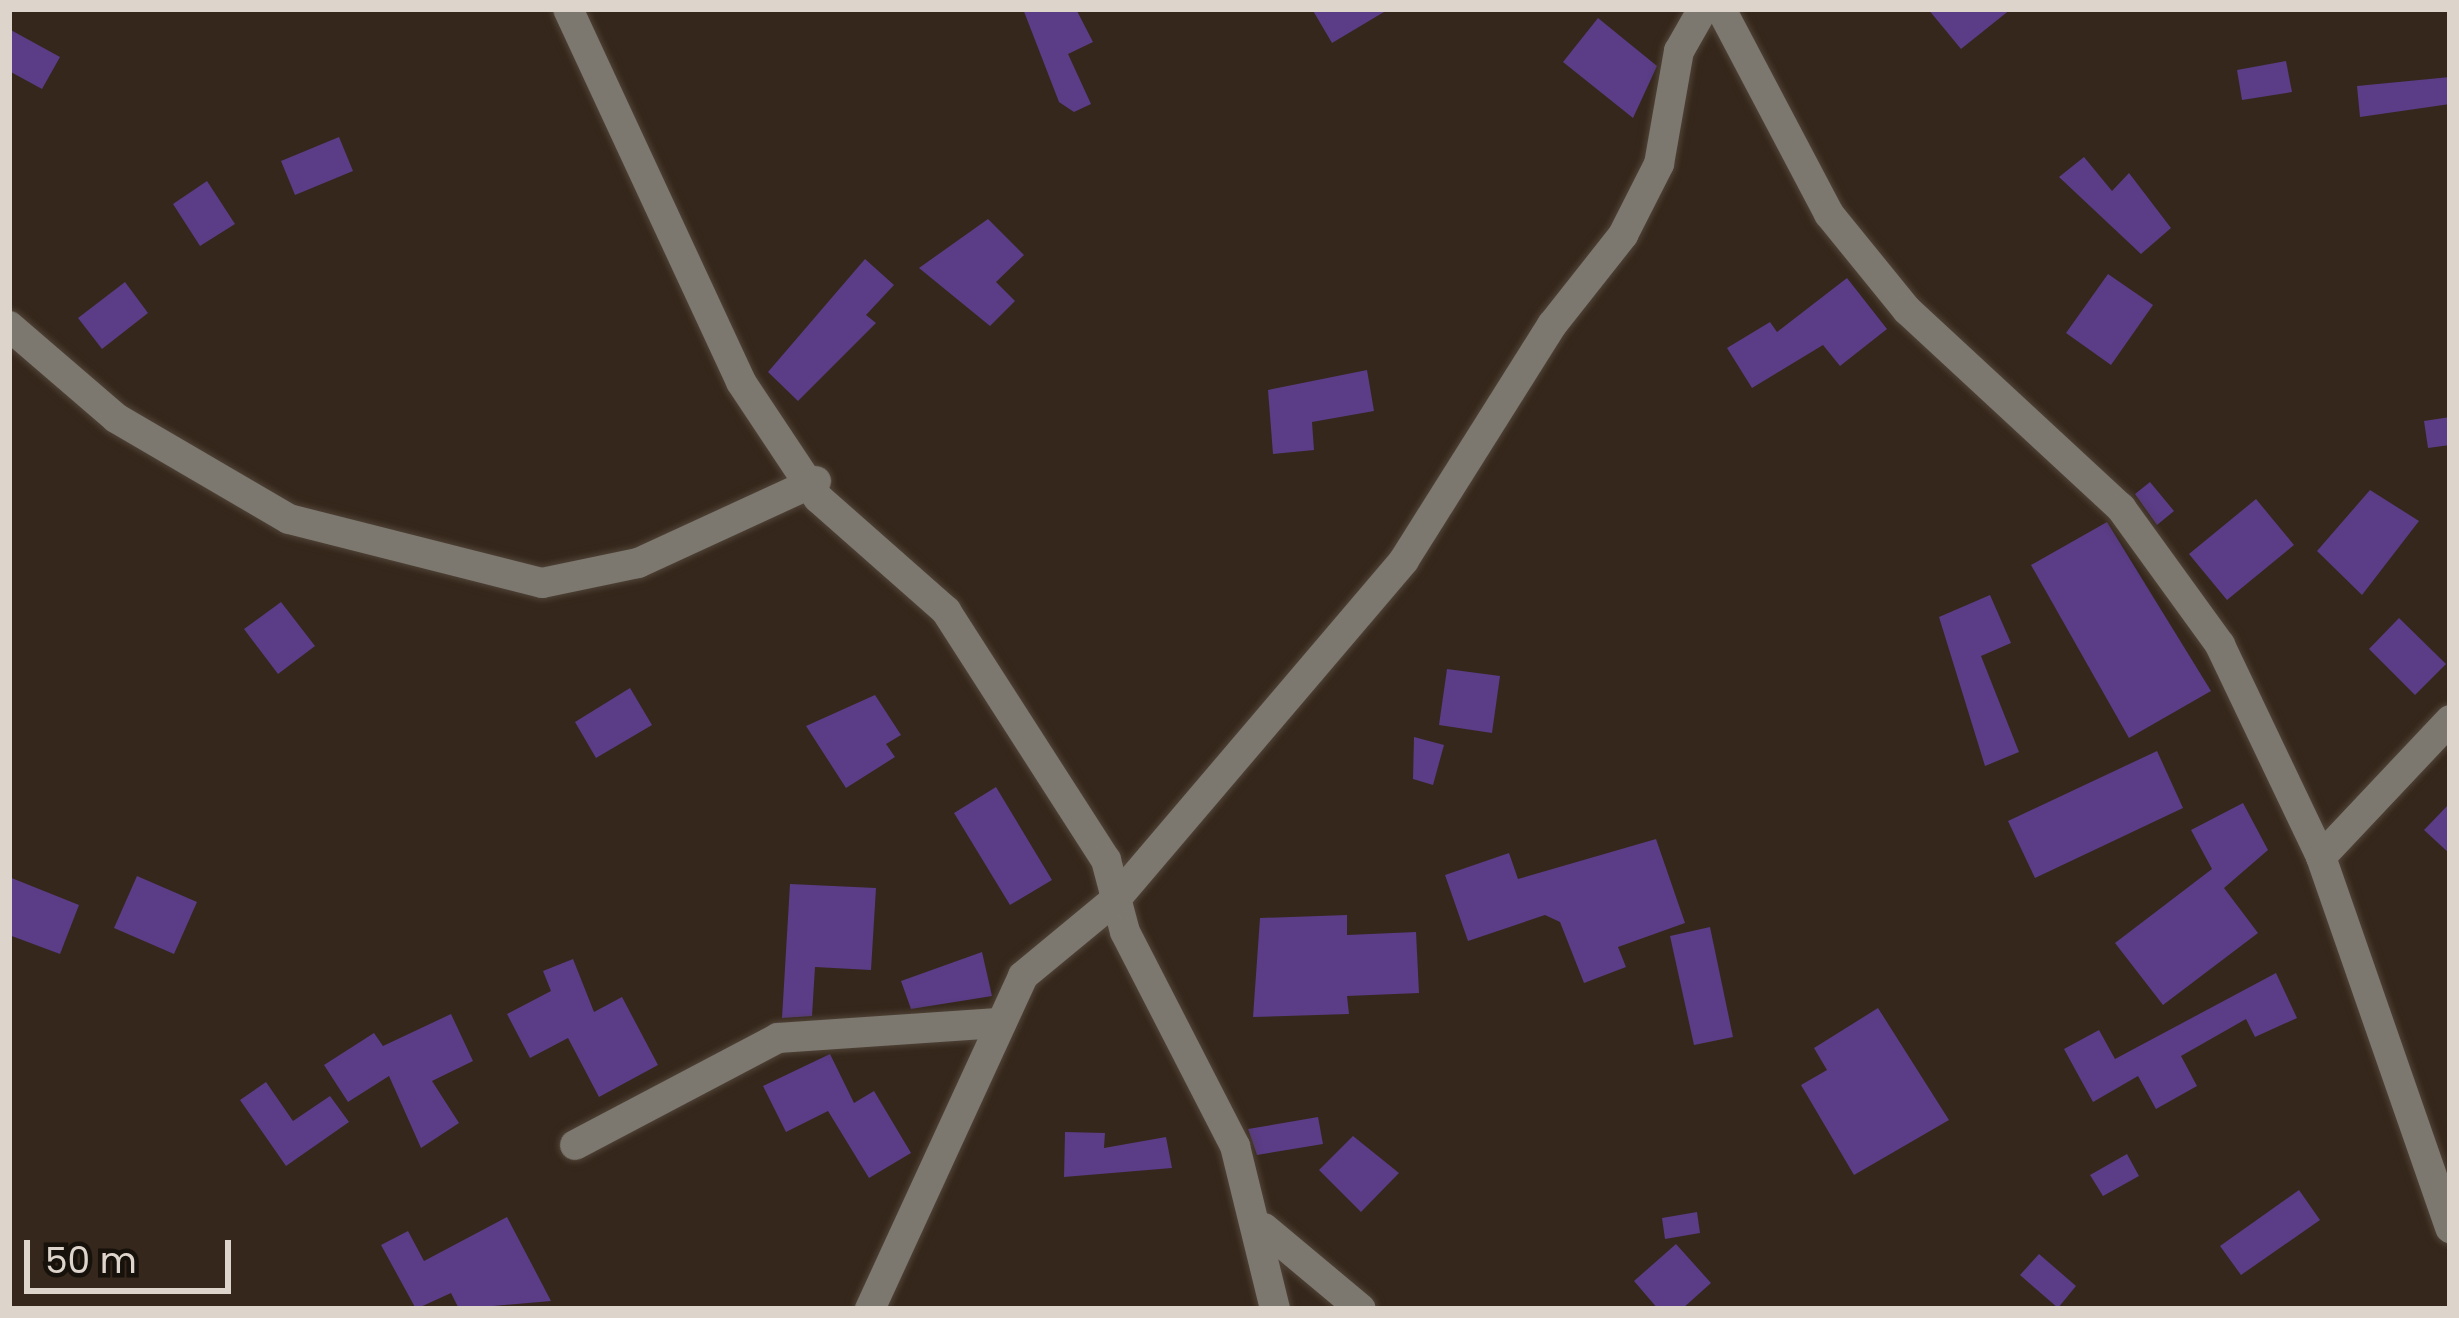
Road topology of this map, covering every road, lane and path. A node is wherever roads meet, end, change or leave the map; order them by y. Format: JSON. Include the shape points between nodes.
{"nodes":[{"id":1,"x":568,"y":9,"type":"edge"},
{"id":2,"x":1702,"y":9,"type":"edge"},
{"id":3,"x":1721,"y":9,"type":"edge"},
{"id":4,"x":9,"y":326,"type":"edge"},
{"id":5,"x":816,"y":481,"type":"junction"},
{"id":6,"x":2450,"y":720,"type":"edge"},
{"id":7,"x":2321,"y":857,"type":"junction"},
{"id":8,"x":1115,"y":900,"type":"junction"},
{"id":9,"x":997,"y":1023,"type":"junction"},
{"id":10,"x":574,"y":1145,"type":"dead end"},
{"id":11,"x":1264,"y":1228,"type":"junction"},
{"id":12,"x":2450,"y":1228,"type":"edge"},
{"id":13,"x":870,"y":1309,"type":"edge"},
{"id":14,"x":1275,"y":1309,"type":"edge"},
{"id":15,"x":1361,"y":1309,"type":"edge"}],
"edges":[{"from":1,"to":5,"type":"street","via":[[741,382]]},
{"from":2,"to":8,"type":"street","via":[[1679,51],[1642,203],[1552,325],[1452,496]]},
{"from":3,"to":7,"type":"street","via":[[1828,214],[1906,310],[2121,508],[2220,645]]},
{"from":4,"to":5,"type":"street","via":[[116,418],[289,519],[542,583],[638,563]]},
{"from":5,"to":8,"type":"street","via":[[818,498],[946,611],[1100,849]]},
{"from":6,"to":7,"type":"street"},
{"from":7,"to":12,"type":"street"},
{"from":8,"to":9,"type":"street","via":[[1049,946]]},
{"from":8,"to":11,"type":"street","via":[[1199,1057]]},
{"from":9,"to":10,"type":"street","via":[[778,1038]]},
{"from":9,"to":13,"type":"street","via":[[982,1078]]},
{"from":11,"to":14,"type":"street"},
{"from":11,"to":15,"type":"street"}]}
